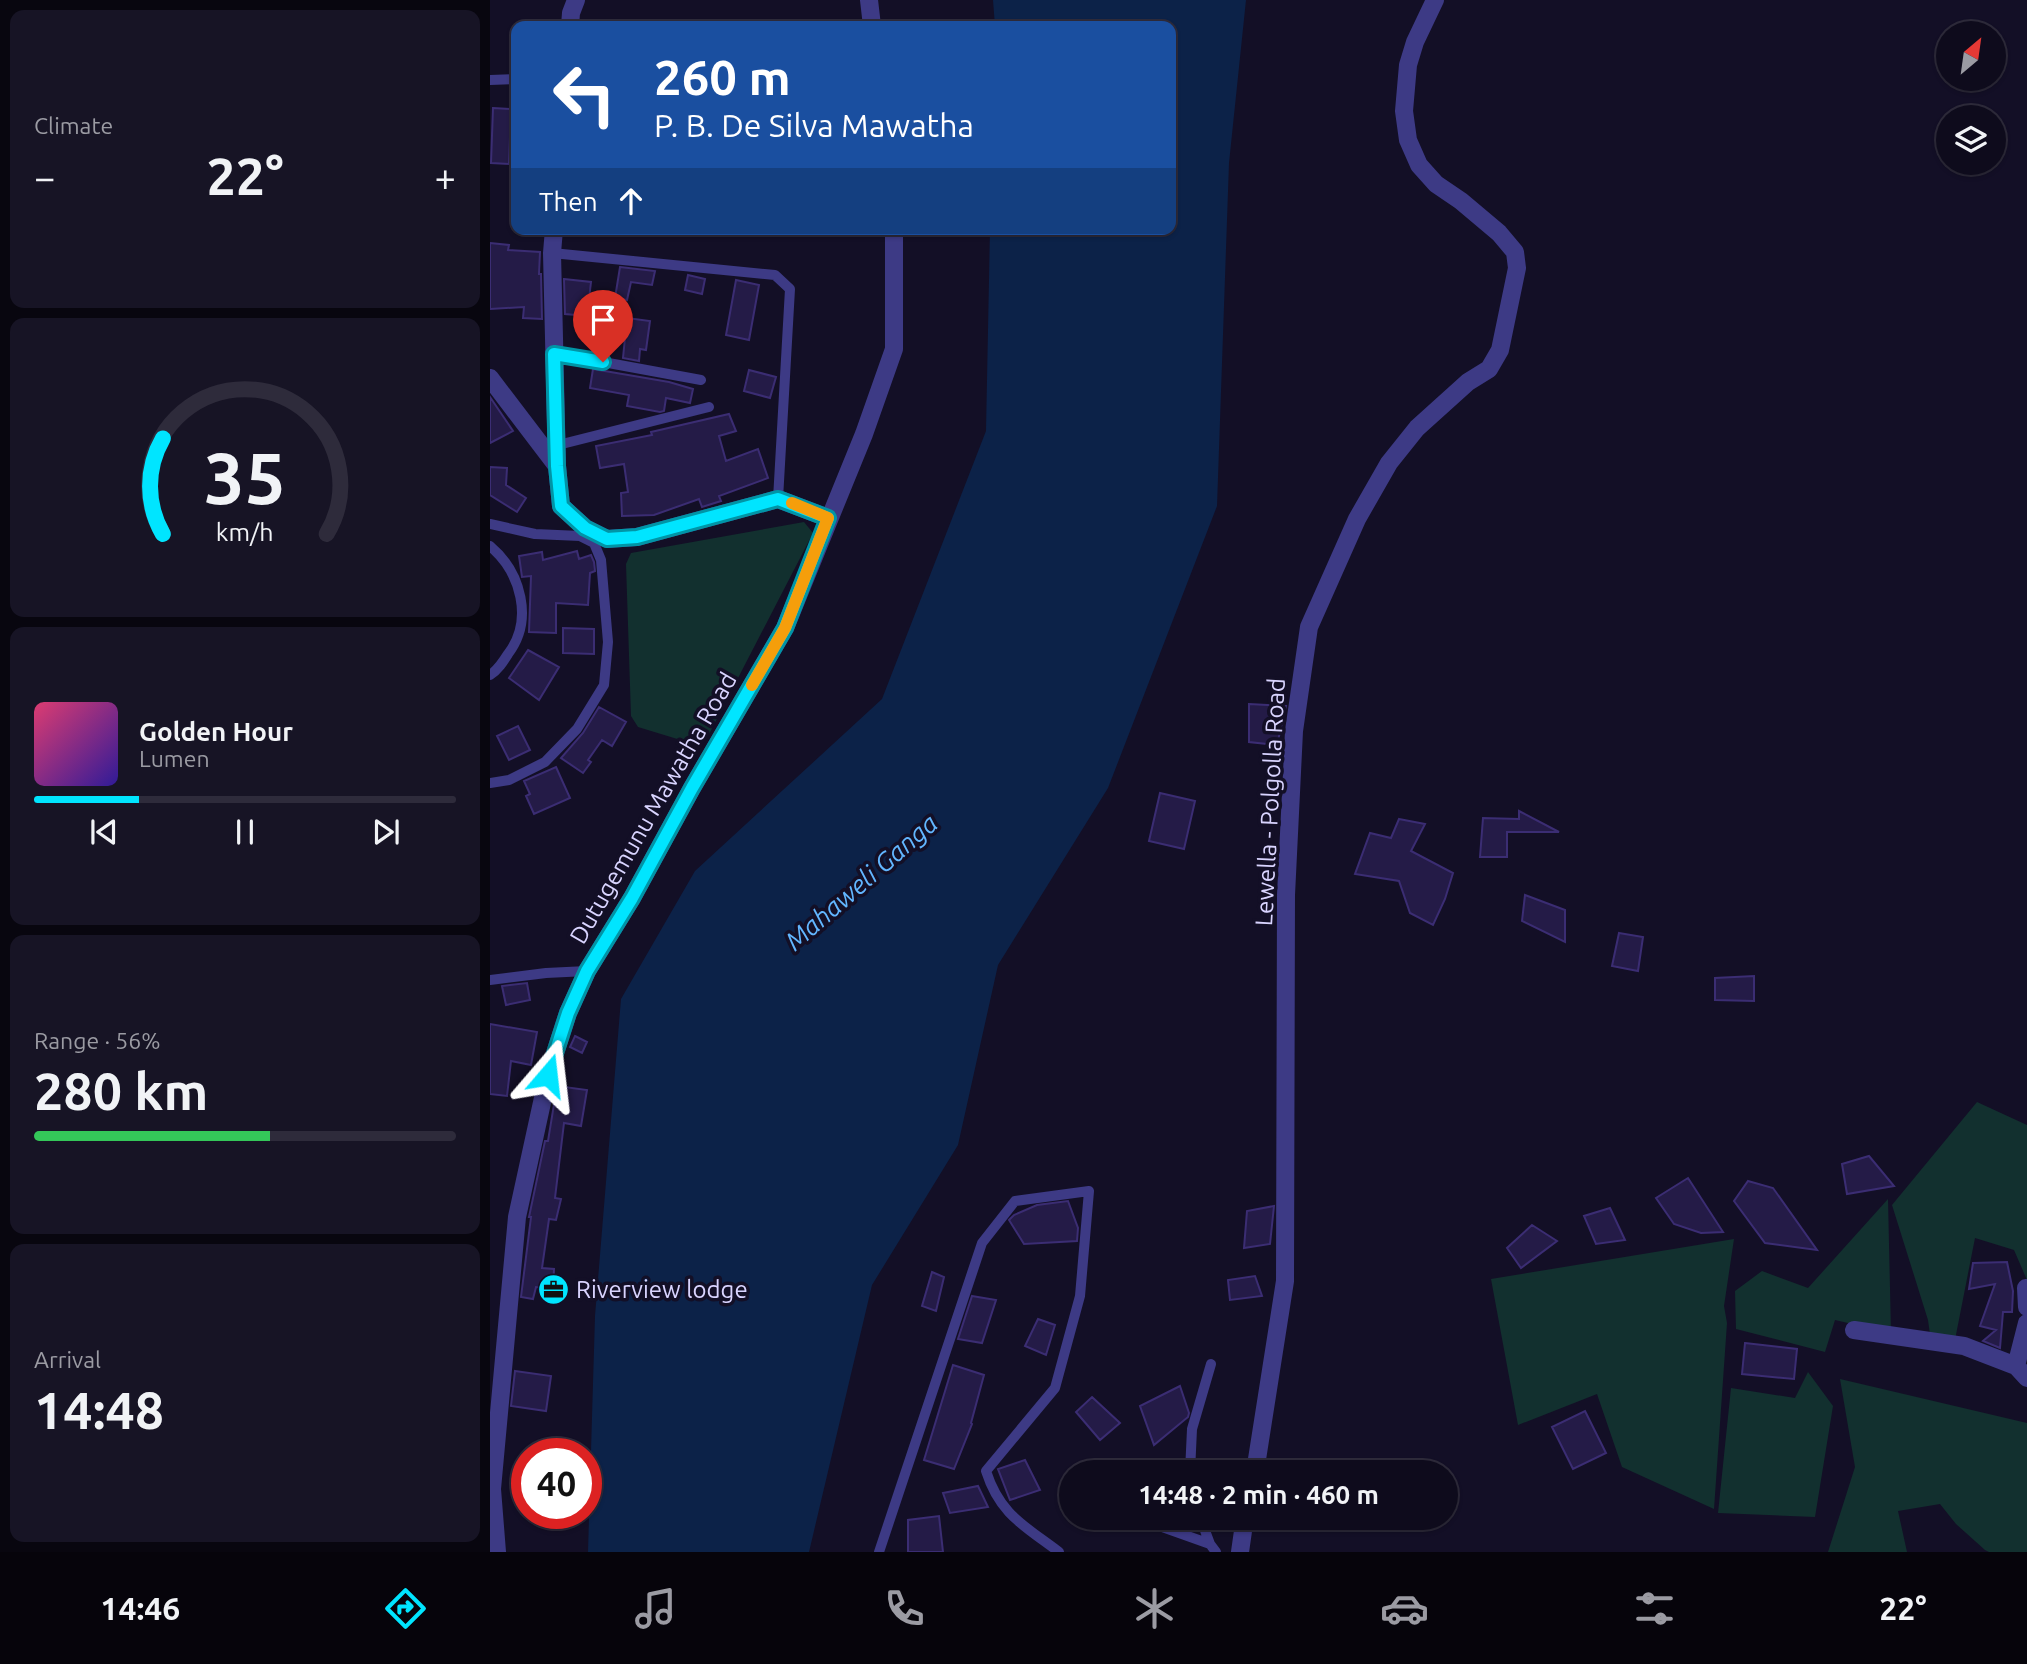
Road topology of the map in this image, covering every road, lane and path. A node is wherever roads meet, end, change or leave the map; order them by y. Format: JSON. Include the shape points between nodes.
{"nodes":[{"id":1,"x":576,"y":0,"type":"edge"},
{"id":2,"x":869,"y":0,"type":"edge"},
{"id":3,"x":1435,"y":0,"type":"edge"},
{"id":4,"x":570,"y":21,"type":"edge"},
{"id":5,"x":871,"y":21,"type":"edge"},
{"id":6,"x":511,"y":79,"type":"edge"},
{"id":7,"x":490,"y":80,"type":"edge"},
{"id":8,"x":554,"y":235,"type":"edge"},
{"id":9,"x":894,"y":235,"type":"edge"},
{"id":10,"x":552,"y":253,"type":"junction"},
{"id":11,"x":554,"y":354,"type":"junction"},
{"id":12,"x":490,"y":378,"type":"edge"},
{"id":13,"x":701,"y":380,"type":"dead end"},
{"id":14,"x":709,"y":407,"type":"dead end"},
{"id":15,"x":558,"y":445,"type":"junction"},
{"id":16,"x":557,"y":466,"type":"junction"},
{"id":17,"x":778,"y":499,"type":"junction"},
{"id":18,"x":828,"y":518,"type":"junction"},
{"id":19,"x":490,"y":524,"type":"edge"},
{"id":20,"x":600,"y":541,"type":"junction"},
{"id":21,"x":490,"y":546,"type":"edge"},
{"id":22,"x":490,"y":675,"type":"edge"},
{"id":23,"x":490,"y":783,"type":"edge"},
{"id":24,"x":587,"y":971,"type":"junction"},
{"id":25,"x":490,"y":979,"type":"edge"},
{"id":26,"x":2026,"y":1288,"type":"edge"},
{"id":27,"x":2027,"y":1307,"type":"edge"},
{"id":28,"x":2027,"y":1323,"type":"edge"},
{"id":29,"x":1854,"y":1330,"type":"dead end"},
{"id":30,"x":1212,"y":1364,"type":"dead end"},
{"id":31,"x":2022,"y":1372,"type":"edge"},
{"id":32,"x":1191,"y":1460,"type":"edge"},
{"id":33,"x":1257,"y":1460,"type":"edge"},
{"id":34,"x":491,"y":1489,"type":"edge"},
{"id":35,"x":1167,"y":1530,"type":"edge"},
{"id":36,"x":1205,"y":1530,"type":"edge"},
{"id":37,"x":1243,"y":1530,"type":"edge"},
{"id":38,"x":1213,"y":1548,"type":"edge"},
{"id":39,"x":497,"y":1552,"type":"edge"},
{"id":40,"x":879,"y":1552,"type":"edge"},
{"id":41,"x":1059,"y":1552,"type":"edge"},
{"id":42,"x":1240,"y":1552,"type":"edge"}],
"edges":[{"from":1,"to":4,"type":"street"},
{"from":2,"to":5,"type":"street"},
{"from":3,"to":33,"type":"street","name":"Lewella - Polgolla Road","via":[[1408,65],[1404,111],[1408,140],[1419,165],[1436,184],[1499,233],[1514,252],[1517,268],[1500,350],[1489,369],[1416,428],[1389,463],[1357,519],[1309,627],[1294,731],[1286,895],[1285,1281]]},
{"from":6,"to":7,"type":"lane"},
{"from":8,"to":10,"type":"street"},
{"from":9,"to":18,"type":"street","name":"Dutugemunu Mawatha Road","via":[[894,349]]},
{"from":10,"to":11,"type":"street"},
{"from":10,"to":17,"type":"lane","via":[[775,275],[790,289]]},
{"from":11,"to":13,"type":"lane"},
{"from":11,"to":15,"type":"street"},
{"from":12,"to":16,"type":"street"},
{"from":14,"to":15,"type":"lane"},
{"from":15,"to":16,"type":"street"},
{"from":16,"to":20,"type":"street","via":[[561,506]]},
{"from":17,"to":18,"type":"street"},
{"from":17,"to":20,"type":"street","via":[[637,537]]},
{"from":18,"to":24,"type":"street","name":"Dutugemunu Mawatha Road","via":[[785,628]]},
{"from":19,"to":20,"type":"lane"},
{"from":20,"to":23,"type":"lane","via":[[608,642],[604,685],[577,729],[545,762],[509,780]]},
{"from":21,"to":22,"type":"lane","via":[[515,575],[521,592],[522,627],[516,644]]},
{"from":24,"to":25,"type":"lane"},
{"from":24,"to":34,"type":"street","name":"Dutugemunu Mawatha Road","via":[[548,1075],[517,1217]]},
{"from":26,"to":27,"type":"street"},
{"from":28,"to":31,"type":"street"},
{"from":29,"to":31,"type":"street","via":[[1964,1346]]},
{"from":30,"to":32,"type":"lane","via":[[1192,1429]]},
{"from":34,"to":39,"type":"street","name":"Dutugemunu Mawatha Road"},
{"from":35,"to":38,"type":"lane"},
{"from":36,"to":38,"type":"lane"},
{"from":37,"to":42,"type":"street"},
{"from":40,"to":41,"type":"lane","via":[[982,1243],[1015,1200],[1089,1191],[1080,1296],[1055,1388],[986,1471],[1007,1512]]}]}
